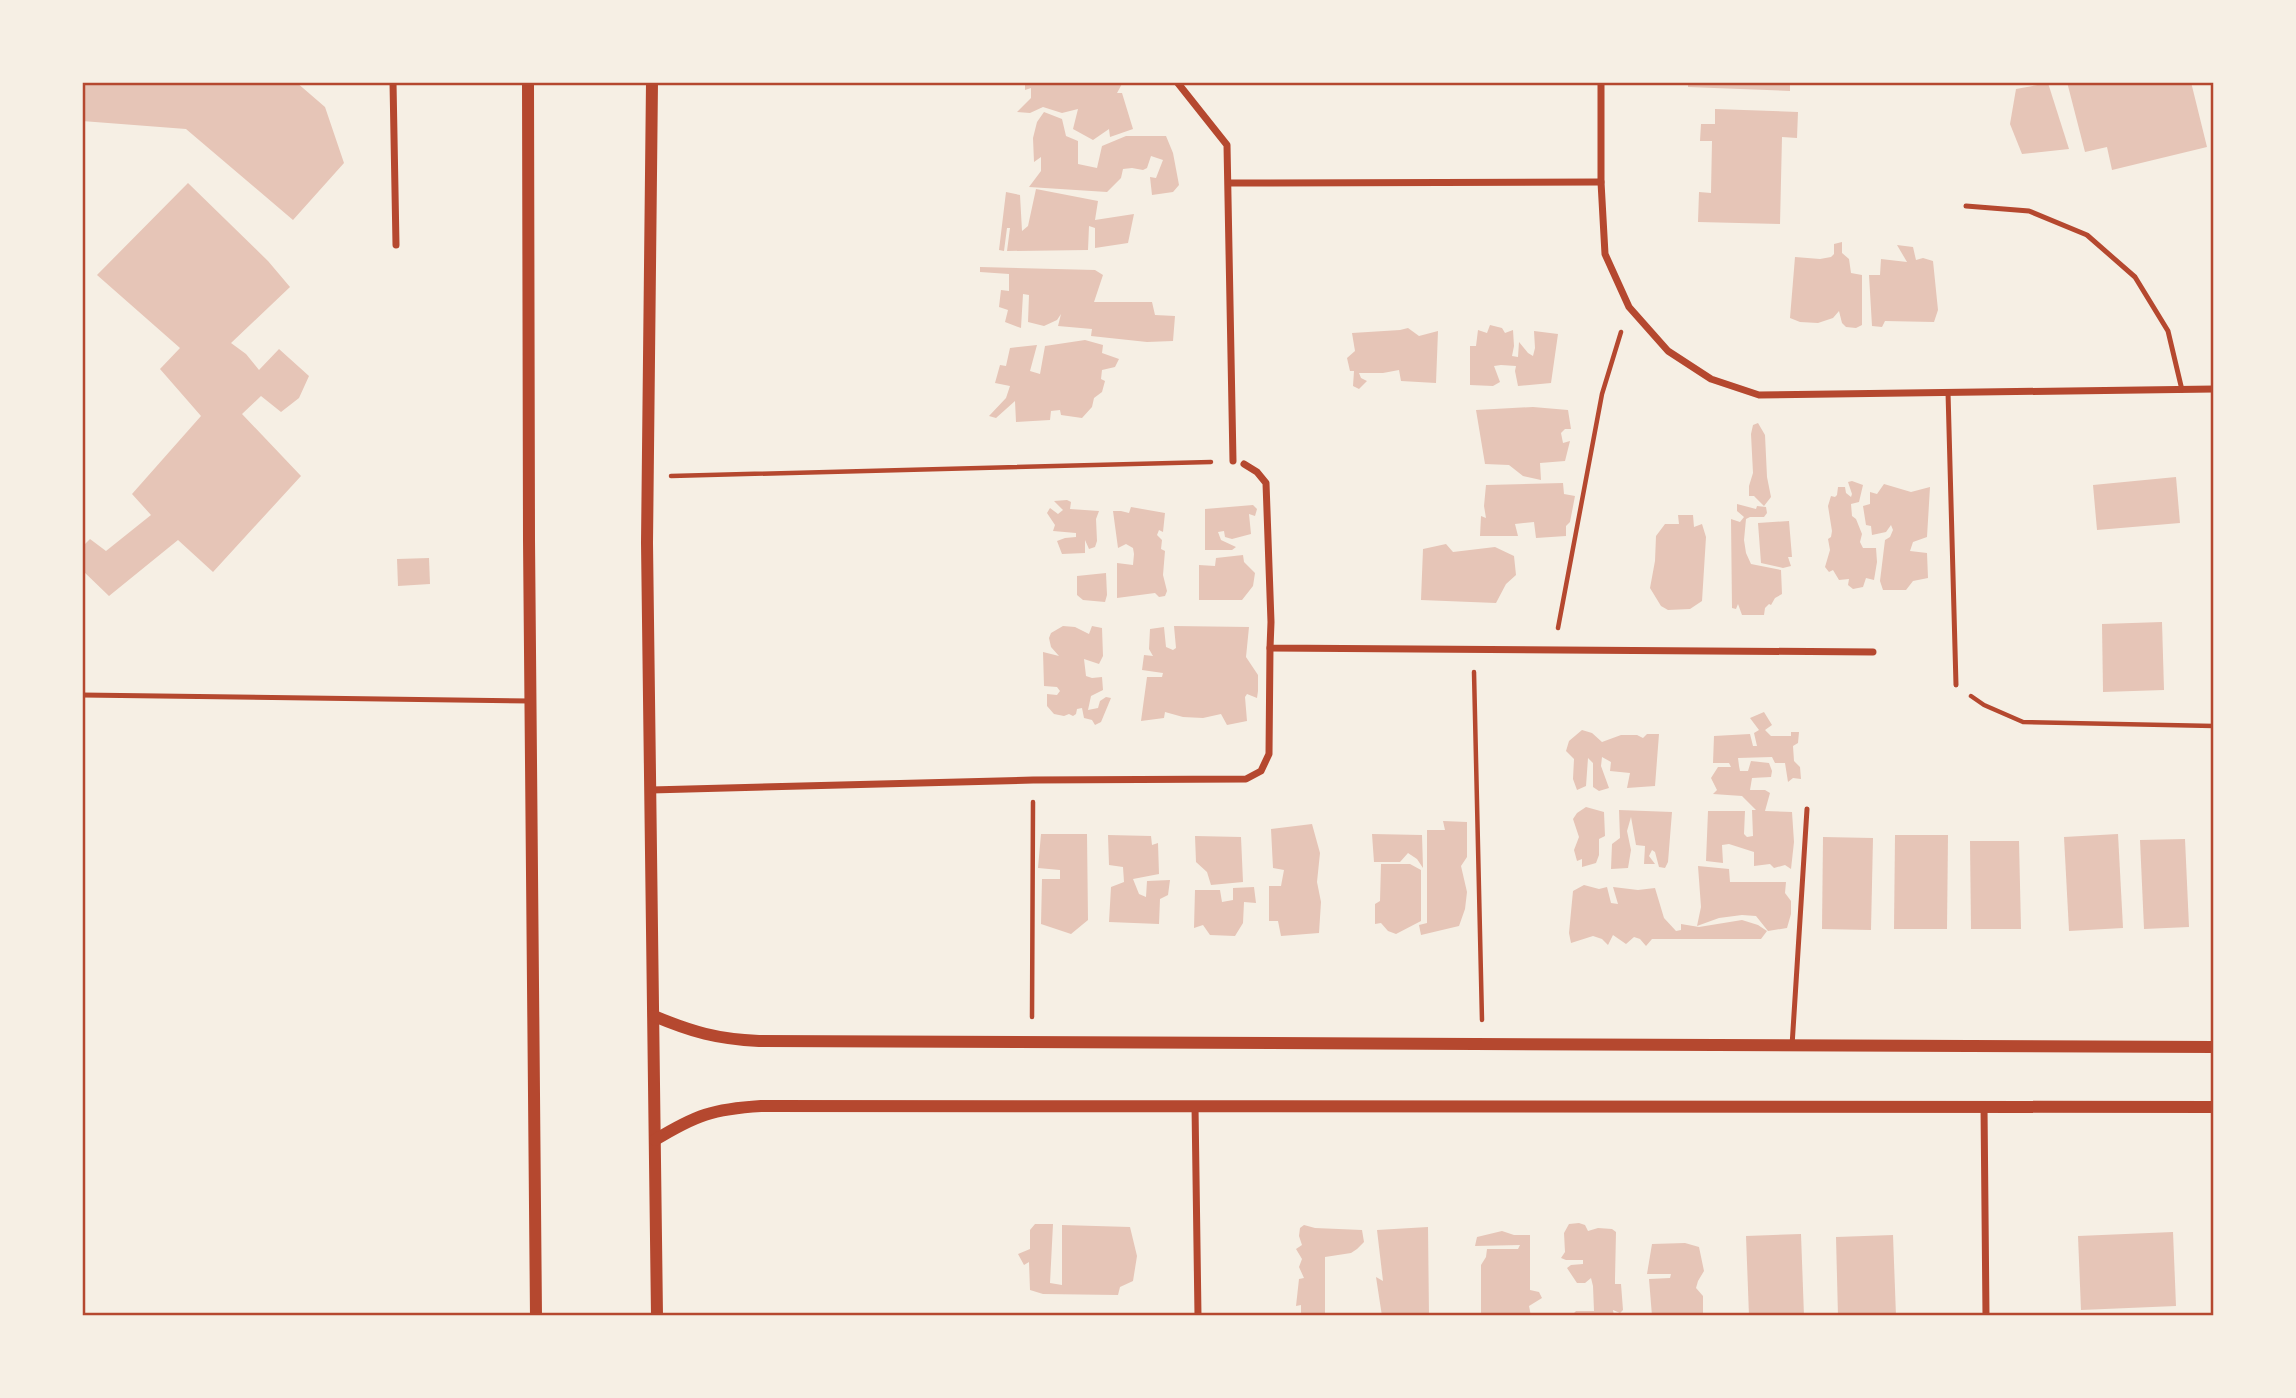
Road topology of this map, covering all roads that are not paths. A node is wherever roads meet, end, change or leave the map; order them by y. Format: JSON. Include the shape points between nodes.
{"nodes":[{"id":1,"x":393,"y":82,"type":"edge"},
{"id":2,"x":528,"y":82,"type":"edge"},
{"id":3,"x":652,"y":82,"type":"edge"},
{"id":4,"x":1177,"y":82,"type":"edge"},
{"id":5,"x":1601,"y":82,"type":"edge"},
{"id":6,"x":1601,"y":182,"type":"junction"},
{"id":7,"x":1229,"y":183,"type":"junction"},
{"id":8,"x":1966,"y":206,"type":"dead end"},
{"id":9,"x":396,"y":245,"type":"dead end"},
{"id":10,"x":2214,"y":389,"type":"edge"},
{"id":11,"x":2182,"y":390,"type":"junction"},
{"id":12,"x":1948,"y":393,"type":"junction"},
{"id":13,"x":1233,"y":461,"type":"road end"},
{"id":14,"x":1244,"y":464,"type":"dead end"},
{"id":15,"x":1270,"y":648,"type":"junction"},
{"id":16,"x":1873,"y":652,"type":"dead end"},
{"id":17,"x":1956,"y":685,"type":"road end"},
{"id":18,"x":82,"y":695,"type":"edge"},
{"id":19,"x":530,"y":701,"type":"junction"},
{"id":20,"x":651,"y":790,"type":"junction"},
{"id":21,"x":1807,"y":809,"type":"dead end"},
{"id":22,"x":654,"y":1016,"type":"junction"},
{"id":23,"x":1792,"y":1046,"type":"junction"},
{"id":24,"x":2212,"y":1049,"type":"edge"},
{"id":25,"x":1195,"y":1106,"type":"junction"},
{"id":26,"x":1984,"y":1106,"type":"junction"},
{"id":27,"x":2213,"y":1106,"type":"edge"},
{"id":28,"x":655,"y":1140,"type":"junction"},
{"id":29,"x":536,"y":1316,"type":"edge"},
{"id":30,"x":657,"y":1316,"type":"edge"},
{"id":31,"x":1198,"y":1316,"type":"edge"},
{"id":32,"x":1986,"y":1316,"type":"edge"}],
"edges":[{"from":1,"to":9,"type":"street"},
{"from":2,"to":19,"type":"street"},
{"from":3,"to":20,"type":"street","via":[[647,543]]},
{"from":4,"to":7,"type":"street","via":[[1227,145]]},
{"from":5,"to":6,"type":"street"},
{"from":6,"to":7,"type":"street"},
{"from":6,"to":12,"type":"street","via":[[1605,254],[1629,307],[1668,351],[1711,379],[1759,395]]},
{"from":7,"to":13,"type":"street"},
{"from":8,"to":11,"type":"lane","via":[[2029,211],[2087,236],[2135,277],[2168,331]]},
{"from":10,"to":11,"type":"street"},
{"from":11,"to":12,"type":"street"},
{"from":12,"to":17,"type":"lane"},
{"from":14,"to":15,"type":"street","via":[[1266,483]]},
{"from":15,"to":16,"type":"street"},
{"from":15,"to":20,"type":"street","via":[[1269,754],[1261,771],[1246,779]]},
{"from":18,"to":19,"type":"lane"},
{"from":19,"to":29,"type":"street"},
{"from":20,"to":22,"type":"street"},
{"from":21,"to":23,"type":"lane"},
{"from":22,"to":23,"type":"street","via":[[722,1039],[772,1041]]},
{"from":22,"to":28,"type":"street"},
{"from":23,"to":24,"type":"street"},
{"from":25,"to":26,"type":"street"},
{"from":25,"to":28,"type":"street","via":[[761,1106],[723,1109],[687,1120]]},
{"from":25,"to":31,"type":"street"},
{"from":26,"to":27,"type":"street"},
{"from":26,"to":32,"type":"street"},
{"from":28,"to":30,"type":"street"}]}
